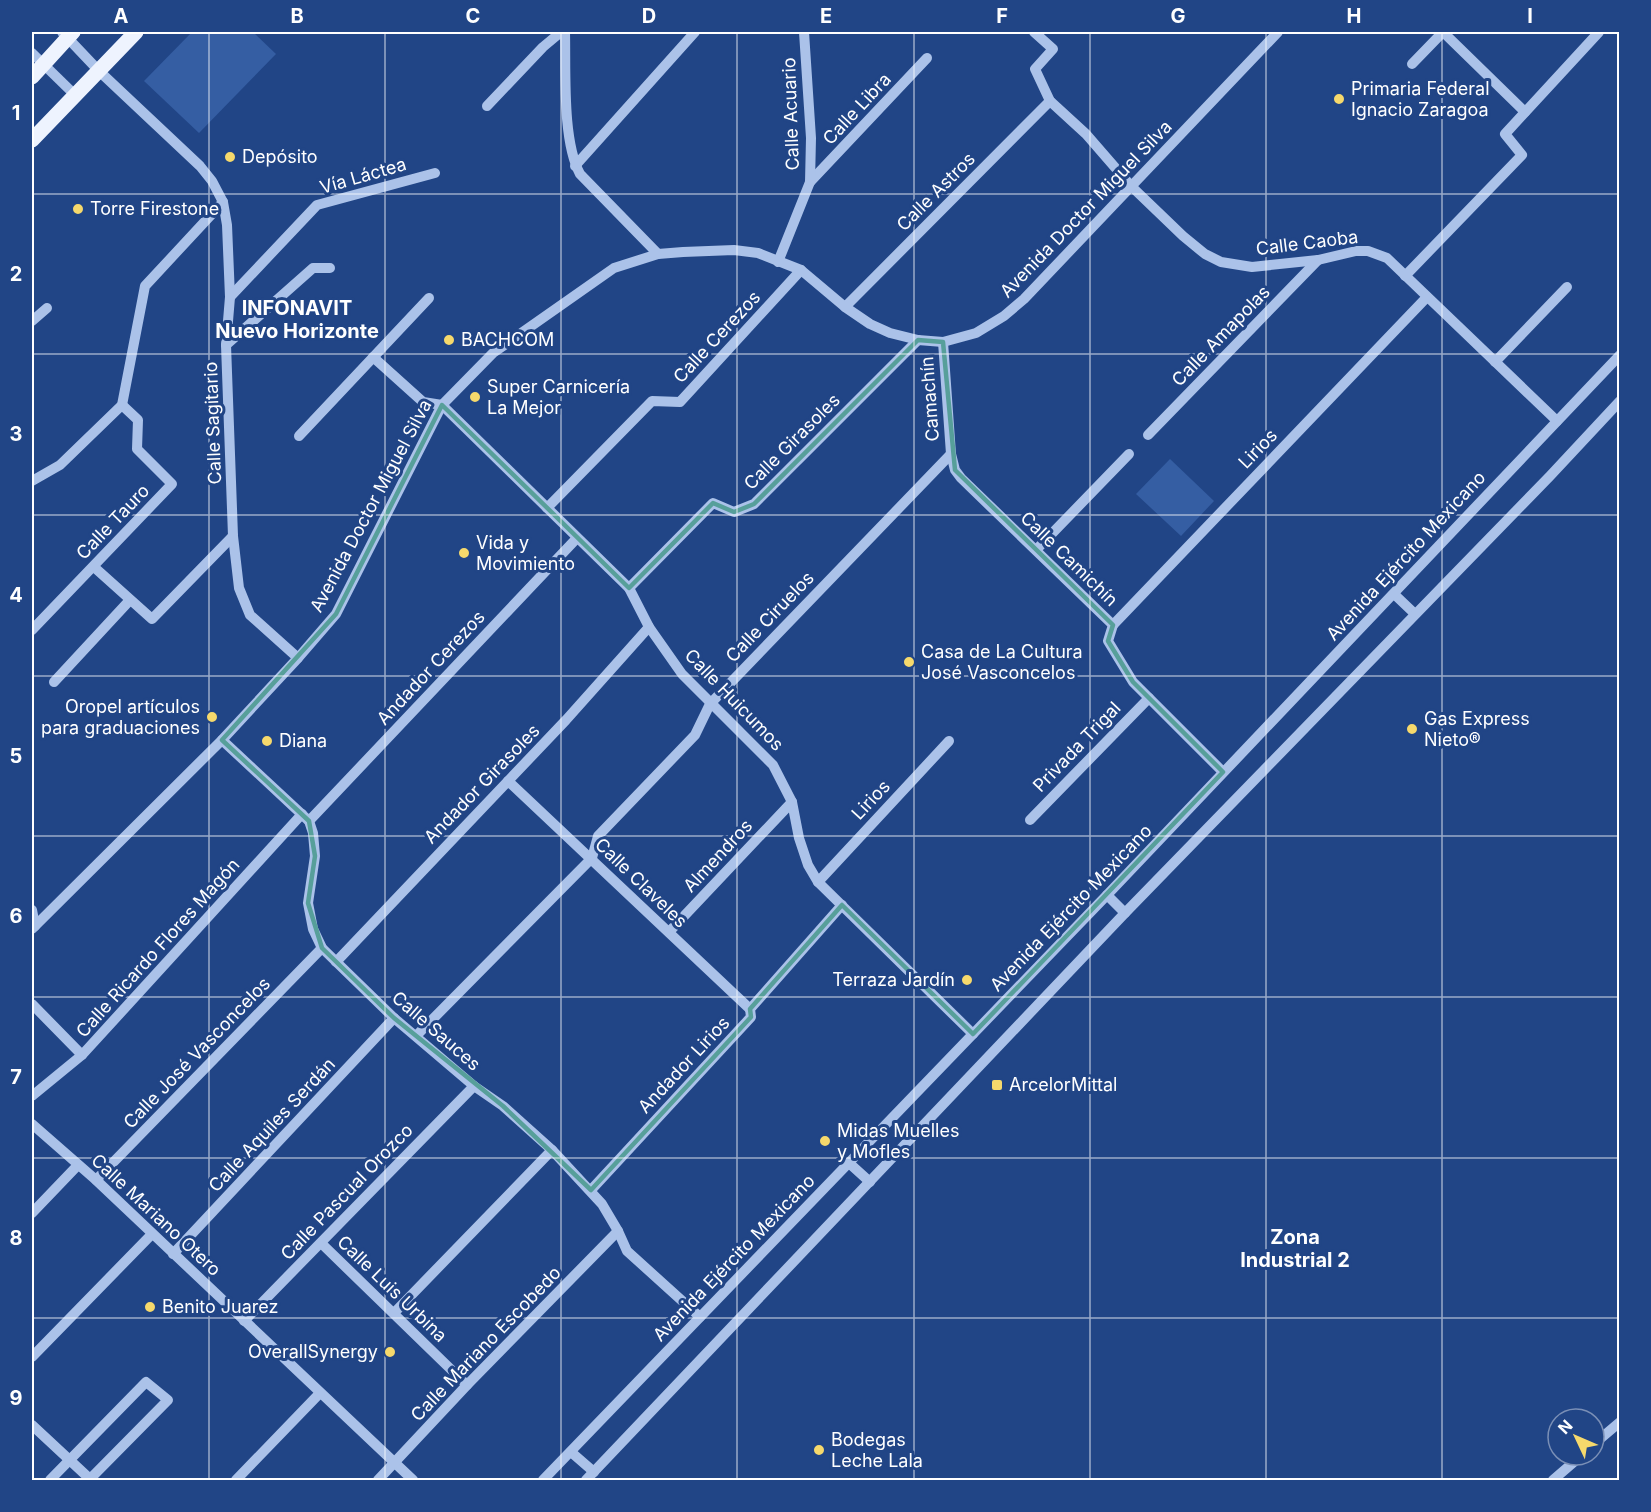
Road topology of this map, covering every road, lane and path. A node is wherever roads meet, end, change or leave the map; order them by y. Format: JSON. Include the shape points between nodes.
{"nodes":[{"id":1,"x":136,"y":32,"type":"edge"},
{"id":2,"x":563,"y":32,"type":"edge"},
{"id":3,"x":695,"y":32,"type":"edge"},
{"id":4,"x":804,"y":32,"type":"edge"},
{"id":5,"x":1034,"y":32,"type":"edge"},
{"id":6,"x":1278,"y":32,"type":"edge"},
{"id":7,"x":1443,"y":32,"type":"edge"},
{"id":8,"x":1599,"y":32,"type":"edge"},
{"id":9,"x":68,"y":33,"type":"edge"},
{"id":10,"x":32,"y":53,"type":"edge"},
{"id":11,"x":927,"y":58,"type":"dead end"},
{"id":12,"x":43,"y":64,"type":"junction"},
{"id":13,"x":1412,"y":64,"type":"dead end"},
{"id":14,"x":99,"y":71,"type":"junction"},
{"id":15,"x":32,"y":77,"type":"edge"},
{"id":16,"x":75,"y":95,"type":"junction"},
{"id":17,"x":1050,"y":102,"type":"junction"},
{"id":18,"x":487,"y":106,"type":"dead end"},
{"id":19,"x":1525,"y":112,"type":"junction"},
{"id":20,"x":32,"y":140,"type":"edge"},
{"id":21,"x":575,"y":166,"type":"junction"},
{"id":22,"x":435,"y":173,"type":"dead end"},
{"id":23,"x":810,"y":182,"type":"junction"},
{"id":24,"x":1132,"y":187,"type":"junction"},
{"id":25,"x":224,"y":202,"type":"junction"},
{"id":26,"x":658,"y":254,"type":"junction"},
{"id":27,"x":1318,"y":260,"type":"junction"},
{"id":28,"x":778,"y":262,"type":"junction"},
{"id":29,"x":330,"y":268,"type":"dead end"},
{"id":30,"x":801,"y":270,"type":"junction"},
{"id":31,"x":1405,"y":276,"type":"junction"},
{"id":32,"x":1567,"y":287,"type":"dead end"},
{"id":33,"x":230,"y":297,"type":"junction"},
{"id":34,"x":1427,"y":297,"type":"junction"},
{"id":35,"x":429,"y":298,"type":"dead end"},
{"id":36,"x":845,"y":307,"type":"junction"},
{"id":37,"x":48,"y":308,"type":"dead end"},
{"id":38,"x":32,"y":321,"type":"edge"},
{"id":39,"x":918,"y":340,"type":"junction"},
{"id":40,"x":943,"y":342,"type":"junction"},
{"id":41,"x":226,"y":345,"type":"junction"},
{"id":42,"x":1620,"y":355,"type":"edge"},
{"id":43,"x":373,"y":357,"type":"junction"},
{"id":44,"x":1496,"y":362,"type":"junction"},
{"id":45,"x":1620,"y":400,"type":"edge"},
{"id":46,"x":122,"y":405,"type":"junction"},
{"id":47,"x":442,"y":405,"type":"junction"},
{"id":48,"x":1557,"y":421,"type":"junction"},
{"id":49,"x":1148,"y":435,"type":"dead end"},
{"id":50,"x":299,"y":436,"type":"dead end"},
{"id":51,"x":951,"y":454,"type":"junction"},
{"id":52,"x":1129,"y":454,"type":"dead end"},
{"id":53,"x":32,"y":481,"type":"edge"},
{"id":54,"x":547,"y":508,"type":"junction"},
{"id":55,"x":233,"y":536,"type":"junction"},
{"id":56,"x":577,"y":538,"type":"junction"},
{"id":57,"x":1036,"y":550,"type":"junction"},
{"id":58,"x":94,"y":567,"type":"junction"},
{"id":59,"x":629,"y":588,"type":"junction"},
{"id":60,"x":1394,"y":594,"type":"junction"},
{"id":61,"x":130,"y":600,"type":"junction"},
{"id":62,"x":1415,"y":614,"type":"junction"},
{"id":63,"x":1113,"y":625,"type":"junction"},
{"id":64,"x":649,"y":627,"type":"junction"},
{"id":65,"x":33,"y":630,"type":"edge"},
{"id":66,"x":298,"y":658,"type":"junction"},
{"id":67,"x":54,"y":682,"type":"dead end"},
{"id":68,"x":1149,"y":698,"type":"junction"},
{"id":69,"x":710,"y":704,"type":"junction"},
{"id":70,"x":222,"y":740,"type":"junction"},
{"id":71,"x":949,"y":741,"type":"dead end"},
{"id":72,"x":1223,"y":772,"type":"junction"},
{"id":73,"x":508,"y":781,"type":"junction"},
{"id":74,"x":792,"y":802,"type":"junction"},
{"id":75,"x":305,"y":818,"type":"junction"},
{"id":76,"x":1030,"y":820,"type":"dead end"},
{"id":77,"x":592,"y":858,"type":"junction"},
{"id":78,"x":818,"y":882,"type":"junction"},
{"id":79,"x":1107,"y":895,"type":"junction"},
{"id":80,"x":842,"y":905,"type":"junction"},
{"id":81,"x":32,"y":910,"type":"edge"},
{"id":82,"x":1125,"y":913,"type":"junction"},
{"id":83,"x":33,"y":928,"type":"edge"},
{"id":84,"x":669,"y":932,"type":"junction"},
{"id":85,"x":322,"y":948,"type":"junction"},
{"id":86,"x":336,"y":962,"type":"junction"},
{"id":87,"x":32,"y":1005,"type":"edge"},
{"id":88,"x":750,"y":1009,"type":"junction"},
{"id":89,"x":394,"y":1018,"type":"junction"},
{"id":90,"x":973,"y":1034,"type":"junction"},
{"id":91,"x":416,"y":1036,"type":"junction"},
{"id":92,"x":82,"y":1055,"type":"junction"},
{"id":93,"x":474,"y":1086,"type":"junction"},
{"id":94,"x":32,"y":1096,"type":"edge"},
{"id":95,"x":32,"y":1124,"type":"edge"},
{"id":96,"x":552,"y":1150,"type":"junction"},
{"id":97,"x":849,"y":1163,"type":"junction"},
{"id":98,"x":78,"y":1165,"type":"junction"},
{"id":99,"x":96,"y":1180,"type":"junction"},
{"id":100,"x":870,"y":1182,"type":"junction"},
{"id":101,"x":591,"y":1190,"type":"junction"},
{"id":102,"x":32,"y":1213,"type":"edge"},
{"id":103,"x":618,"y":1231,"type":"junction"},
{"id":104,"x":152,"y":1234,"type":"junction"},
{"id":105,"x":321,"y":1243,"type":"junction"},
{"id":106,"x":173,"y":1254,"type":"junction"},
{"id":107,"x":394,"y":1313,"type":"junction"},
{"id":108,"x":700,"y":1317,"type":"junction"},
{"id":109,"x":244,"y":1321,"type":"junction"},
{"id":110,"x":32,"y":1357,"type":"edge"},
{"id":111,"x":467,"y":1385,"type":"junction"},
{"id":112,"x":320,"y":1393,"type":"junction"},
{"id":113,"x":1620,"y":1422,"type":"edge"},
{"id":114,"x":32,"y":1425,"type":"edge"},
{"id":115,"x":1606,"y":1434,"type":"edge"},
{"id":116,"x":571,"y":1452,"type":"junction"},
{"id":117,"x":69,"y":1460,"type":"junction"},
{"id":118,"x":395,"y":1463,"type":"junction"},
{"id":119,"x":1568,"y":1467,"type":"edge"},
{"id":120,"x":590,"y":1476,"type":"edge"},
{"id":121,"x":50,"y":1480,"type":"edge"},
{"id":122,"x":89,"y":1480,"type":"edge"},
{"id":123,"x":236,"y":1480,"type":"edge"},
{"id":124,"x":378,"y":1480,"type":"edge"},
{"id":125,"x":413,"y":1480,"type":"edge"},
{"id":126,"x":543,"y":1480,"type":"edge"},
{"id":127,"x":1553,"y":1480,"type":"edge"}],
"edges":[{"from":1,"to":14,"type":"main road"},
{"from":2,"to":18,"type":"street","via":[[543,47]]},
{"from":2,"to":21,"type":"street","via":[[569,134]]},
{"from":3,"to":21,"type":"street"},
{"from":4,"to":23,"type":"street","name":"Calle Acuario"},
{"from":5,"to":17,"type":"street","via":[[1053,49],[1035,69]]},
{"from":6,"to":24,"type":"street","name":"Avenida Doctor Miguel Silva"},
{"from":7,"to":13,"type":"street"},
{"from":7,"to":19,"type":"street"},
{"from":8,"to":19,"type":"street"},
{"from":9,"to":12,"type":"main road"},
{"from":9,"to":14,"type":"street","name":"Calle Sagitario"},
{"from":10,"to":12,"type":"street"},
{"from":11,"to":23,"type":"street","name":"Calle Libra"},
{"from":12,"to":15,"type":"main road"},
{"from":12,"to":16,"type":"street"},
{"from":14,"to":16,"type":"main road"},
{"from":14,"to":25,"type":"street","name":"Calle Sagitario","via":[[200,166]]},
{"from":16,"to":20,"type":"main road"},
{"from":17,"to":24,"type":"street","name":"Calle Caoba","via":[[1086,134]]},
{"from":17,"to":36,"type":"street","name":"Calle Astros"},
{"from":19,"to":31,"type":"street","via":[[1505,134],[1522,155]]},
{"from":21,"to":26,"type":"street"},
{"from":22,"to":33,"type":"street","name":"Vía Láctea","via":[[317,205]]},
{"from":23,"to":28,"type":"street","name":"Calle Acuario"},
{"from":24,"to":27,"type":"street","name":"Calle Caoba","via":[[1183,236],[1221,262],[1252,267]]},
{"from":24,"to":40,"type":"street","name":"Avenida Doctor Miguel Silva","via":[[1005,316],[976,333]]},
{"from":25,"to":33,"type":"street","name":"Calle Sagitario"},
{"from":25,"to":46,"type":"street","via":[[145,286]]},
{"from":26,"to":28,"type":"street","name":"Avenida Doctor Miguel Silva","via":[[734,250],[758,253]]},
{"from":26,"to":47,"type":"street","name":"Avenida Doctor Miguel Silva","via":[[614,268],[493,353]]},
{"from":27,"to":31,"type":"street","name":"Calle Caoba","via":[[1368,251],[1387,258]]},
{"from":27,"to":49,"type":"street","name":"Calle Amapolas"},
{"from":28,"to":30,"type":"street","name":"Avenida Doctor Miguel Silva"},
{"from":29,"to":41,"type":"street","via":[[313,268]]},
{"from":30,"to":36,"type":"street","name":"Avenida Doctor Miguel Silva"},
{"from":30,"to":54,"type":"street","name":"Calle Cerezos","via":[[680,402],[652,401]]},
{"from":31,"to":34,"type":"street","name":"Calle Caoba"},
{"from":32,"to":44,"type":"street"},
{"from":33,"to":41,"type":"street","name":"Calle Sagitario"},
{"from":34,"to":44,"type":"street","name":"Calle Caoba"},
{"from":34,"to":63,"type":"street","name":"Lirios"},
{"from":35,"to":43,"type":"street"},
{"from":36,"to":39,"type":"street","name":"Avenida Doctor Miguel Silva","via":[[890,333]]},
{"from":37,"to":38,"type":"street"},
{"from":39,"to":40,"type":"street","name":"Avenida Doctor Miguel Silva"},
{"from":39,"to":59,"type":"street","name":"Calle Girasoles","via":[[754,504],[734,512],[713,503]]},
{"from":40,"to":51,"type":"street","name":"Camachín"},
{"from":41,"to":55,"type":"street","name":"Calle Sagitario"},
{"from":42,"to":48,"type":"street","name":"Avenida Ejército Mexicano"},
{"from":43,"to":47,"type":"street","via":[[423,402]]},
{"from":43,"to":50,"type":"street"},
{"from":44,"to":48,"type":"street","name":"Calle Caoba"},
{"from":45,"to":62,"type":"street"},
{"from":46,"to":53,"type":"street","via":[[60,465]]},
{"from":46,"to":58,"type":"street","name":"Calle Tauro","via":[[138,420],[137,449],[172,484]]},
{"from":47,"to":54,"type":"street","name":"Calle Huicumos"},
{"from":47,"to":66,"type":"street","name":"Avenida Doctor Miguel Silva","via":[[336,614]]},
{"from":48,"to":60,"type":"street","name":"Avenida Ejército Mexicano"},
{"from":51,"to":57,"type":"street","name":"Calle Camichín","via":[[961,477]]},
{"from":51,"to":69,"type":"street","name":"Calle Ciruelos"},
{"from":52,"to":57,"type":"street"},
{"from":54,"to":56,"type":"street","name":"Calle Huicumos"},
{"from":55,"to":61,"type":"street","via":[[152,619]]},
{"from":55,"to":66,"type":"street","name":"Calle Sagitario","via":[[239,588],[250,615]]},
{"from":56,"to":59,"type":"street","name":"Calle Huicumos"},
{"from":56,"to":75,"type":"street","name":"Andador Cerezos"},
{"from":57,"to":63,"type":"street","name":"Calle Camichín"},
{"from":58,"to":61,"type":"street"},
{"from":58,"to":65,"type":"street","name":"Calle Tauro"},
{"from":59,"to":64,"type":"street","name":"Calle Huicumos"},
{"from":60,"to":62,"type":"street"},
{"from":60,"to":72,"type":"street","name":"Avenida Ejército Mexicano"},
{"from":61,"to":67,"type":"street"},
{"from":62,"to":82,"type":"street"},
{"from":63,"to":68,"type":"street","name":"Calle Camichín","via":[[1108,642],[1132,682]]},
{"from":64,"to":69,"type":"street","name":"Calle Huicumos","via":[[682,674]]},
{"from":64,"to":73,"type":"street","name":"Andador Girasoles"},
{"from":66,"to":70,"type":"street","name":"Avenida Doctor Miguel Silva"},
{"from":68,"to":72,"type":"street","name":"Calle Camichín"},
{"from":68,"to":76,"type":"street","name":"Privada Trigal"},
{"from":69,"to":74,"type":"street","name":"Calle Huicumos","via":[[773,765]]},
{"from":69,"to":77,"type":"street","name":"Calle Ciruelos","via":[[695,735],[598,836]]},
{"from":70,"to":75,"type":"street"},
{"from":70,"to":83,"type":"street","name":"Avenida Doctor Miguel Silva"},
{"from":71,"to":78,"type":"street","name":"Lirios"},
{"from":72,"to":79,"type":"street","name":"Avenida Ejército Mexicano"},
{"from":73,"to":77,"type":"street","name":"Calle Claveles"},
{"from":73,"to":86,"type":"street","name":"Andador Girasoles"},
{"from":74,"to":78,"type":"street","name":"Calle Huicumos","via":[[808,865]]},
{"from":74,"to":84,"type":"street","name":"Almendros"},
{"from":75,"to":85,"type":"street","name":"Calle Sauces","via":[[313,833],[315,856],[308,903]]},
{"from":75,"to":92,"type":"street","name":"Calle Ricardo Flores Magón"},
{"from":77,"to":84,"type":"street","name":"Calle Claveles"},
{"from":77,"to":91,"type":"street"},
{"from":78,"to":80,"type":"street","name":"Calle Huicumos"},
{"from":79,"to":82,"type":"street"},
{"from":79,"to":90,"type":"street","name":"Avenida Ejército Mexicano"},
{"from":80,"to":88,"type":"street","name":"Andador Lirios"},
{"from":80,"to":90,"type":"street","name":"Calle Huicumos"},
{"from":81,"to":83,"type":"street"},
{"from":82,"to":100,"type":"street"},
{"from":84,"to":88,"type":"street","name":"Calle Claveles"},
{"from":85,"to":86,"type":"street","name":"Calle Sauces"},
{"from":85,"to":99,"type":"street","name":"Calle José Vasconcelos"},
{"from":86,"to":89,"type":"street","name":"Calle Sauces"},
{"from":87,"to":92,"type":"street"},
{"from":88,"to":101,"type":"street","name":"Andador Lirios","via":[[751,1017]]},
{"from":89,"to":91,"type":"street","name":"Calle Sauces"},
{"from":89,"to":106,"type":"street","name":"Calle Aquiles Serdán"},
{"from":90,"to":97,"type":"street","name":"Avenida Ejército Mexicano"},
{"from":91,"to":93,"type":"street","name":"Calle Sauces"},
{"from":92,"to":94,"type":"street","name":"Calle Ricardo Flores Magón"},
{"from":93,"to":96,"type":"street","name":"Calle Sauces"},
{"from":93,"to":105,"type":"street","name":"Calle Pascual Orozco"},
{"from":95,"to":98,"type":"street","name":"Calle Mariano Otero"},
{"from":96,"to":101,"type":"street","name":"Calle Sauces"},
{"from":96,"to":107,"type":"street"},
{"from":97,"to":100,"type":"street"},
{"from":97,"to":108,"type":"street","name":"Avenida Ejército Mexicano"},
{"from":98,"to":99,"type":"street","name":"Calle Mariano Otero"},
{"from":98,"to":102,"type":"street"},
{"from":99,"to":104,"type":"street","name":"Calle Mariano Otero"},
{"from":100,"to":120,"type":"street"},
{"from":101,"to":103,"type":"street","name":"Calle Sauces"},
{"from":103,"to":108,"type":"street","name":"Calle Sauces","via":[[627,1251]]},
{"from":103,"to":111,"type":"street","name":"Calle Mariano Escobedo"},
{"from":104,"to":106,"type":"street","name":"Calle Mariano Otero"},
{"from":104,"to":110,"type":"street"},
{"from":105,"to":107,"type":"street","name":"Calle Luis Urbina"},
{"from":105,"to":109,"type":"street","name":"Calle Pascual Orozco"},
{"from":106,"to":109,"type":"street","name":"Calle Mariano Otero"},
{"from":107,"to":111,"type":"street","name":"Calle Luis Urbina"},
{"from":108,"to":116,"type":"street","name":"Avenida Ejército Mexicano"},
{"from":109,"to":112,"type":"street","name":"Calle Mariano Otero"},
{"from":111,"to":118,"type":"street","name":"Calle Mariano Escobedo"},
{"from":112,"to":118,"type":"street","name":"Calle Mariano Otero"},
{"from":112,"to":123,"type":"street"},
{"from":113,"to":115,"type":"street"},
{"from":114,"to":117,"type":"street"},
{"from":116,"to":120,"type":"street"},
{"from":116,"to":126,"type":"street","name":"Avenida Ejército Mexicano"},
{"from":117,"to":121,"type":"street"},
{"from":117,"to":122,"type":"street"},
{"from":117,"to":122,"type":"street","via":[[147,1382],[168,1400]]},
{"from":118,"to":124,"type":"street","name":"Calle Mariano Escobedo"},
{"from":118,"to":125,"type":"street","name":"Calle Mariano Otero"},
{"from":119,"to":127,"type":"street"}]}
